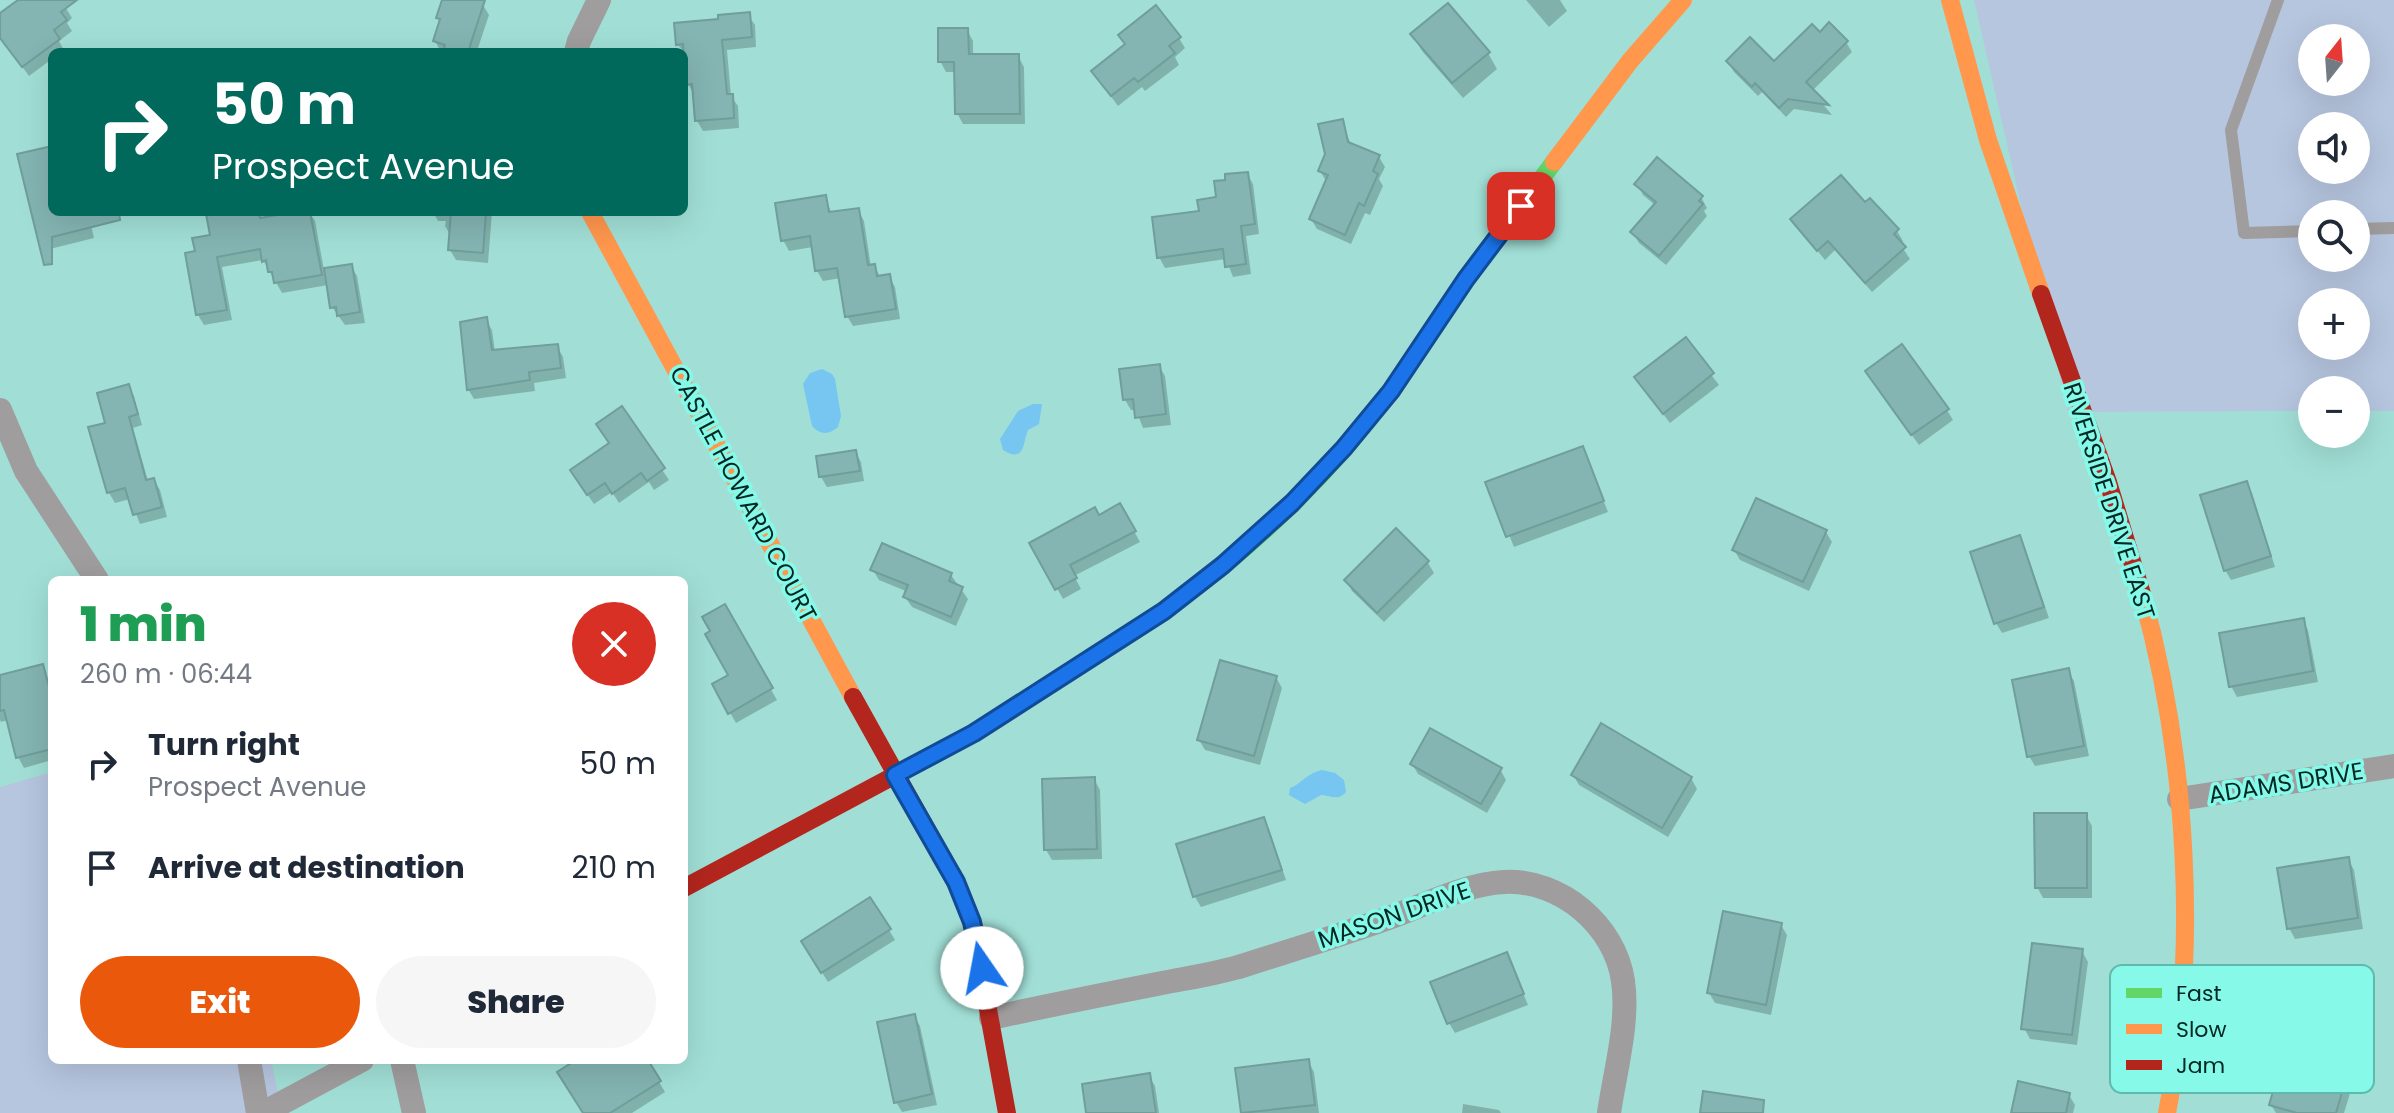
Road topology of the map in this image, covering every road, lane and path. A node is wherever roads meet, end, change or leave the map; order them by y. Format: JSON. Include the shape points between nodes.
{"nodes":[{"id":1,"x":599,"y":0,"type":"edge"},
{"id":2,"x":1683,"y":0,"type":"edge"},
{"id":3,"x":1950,"y":0,"type":"edge"},
{"id":4,"x":2278,"y":0,"type":"edge"},
{"id":5,"x":578,"y":48,"type":"edge"},
{"id":6,"x":592,"y":216,"type":"edge"},
{"id":7,"x":2394,"y":228,"type":"edge"},
{"id":8,"x":2370,"y":229,"type":"edge"},
{"id":9,"x":2298,"y":231,"type":"edge"},
{"id":10,"x":0,"y":410,"type":"edge"},
{"id":11,"x":94,"y":576,"type":"edge"},
{"id":12,"x":2394,"y":766,"type":"edge"},
{"id":13,"x":895,"y":775,"type":"junction"},
{"id":14,"x":2179,"y":799,"type":"junction"},
{"id":15,"x":688,"y":886,"type":"edge"},
{"id":16,"x":2183,"y":965,"type":"edge"},
{"id":17,"x":991,"y":1018,"type":"junction"},
{"id":18,"x":250,"y":1064,"type":"edge"},
{"id":19,"x":354,"y":1064,"type":"edge"},
{"id":20,"x":403,"y":1064,"type":"edge"},
{"id":21,"x":2171,"y":1093,"type":"edge"},
{"id":22,"x":260,"y":1113,"type":"edge"},
{"id":23,"x":414,"y":1113,"type":"edge"},
{"id":24,"x":1007,"y":1113,"type":"edge"},
{"id":25,"x":1609,"y":1113,"type":"edge"},
{"id":26,"x":2167,"y":1113,"type":"edge"}],
"edges":[{"from":1,"to":5,"type":"street"},
{"from":2,"to":13,"type":"street","via":[[1630,61],[1475,267],[1391,391],[1292,503],[1164,611],[974,733]]},
{"from":3,"to":14,"type":"street","name":"RIVERSIDE DRIVE EAST","via":[[1995,163],[2130,550],[2168,711]]},
{"from":4,"to":9,"type":"lane","via":[[2231,130],[2244,233]]},
{"from":6,"to":13,"type":"street","name":"CASTLE HOWARD COURT"},
{"from":7,"to":8,"type":"lane"},
{"from":10,"to":11,"type":"street","via":[[26,471]]},
{"from":12,"to":14,"type":"street","name":"ADAMS DRIVE"},
{"from":13,"to":15,"type":"street"},
{"from":13,"to":17,"type":"street","name":"CASTLE HOWARD COURT","via":[[962,895]]},
{"from":14,"to":16,"type":"street","name":"RIVERSIDE DRIVE EAST"},
{"from":17,"to":24,"type":"street","name":"CASTLE HOWARD COURT"},
{"from":17,"to":25,"type":"street","name":"MASON DRIVE","via":[[1238,967],[1479,885],[1532,885],[1558,893],[1580,908],[1614,951],[1625,1005]]},
{"from":18,"to":22,"type":"street"},
{"from":19,"to":22,"type":"street"},
{"from":20,"to":23,"type":"street"},
{"from":21,"to":26,"type":"street","name":"RIVERSIDE DRIVE EAST"}]}
